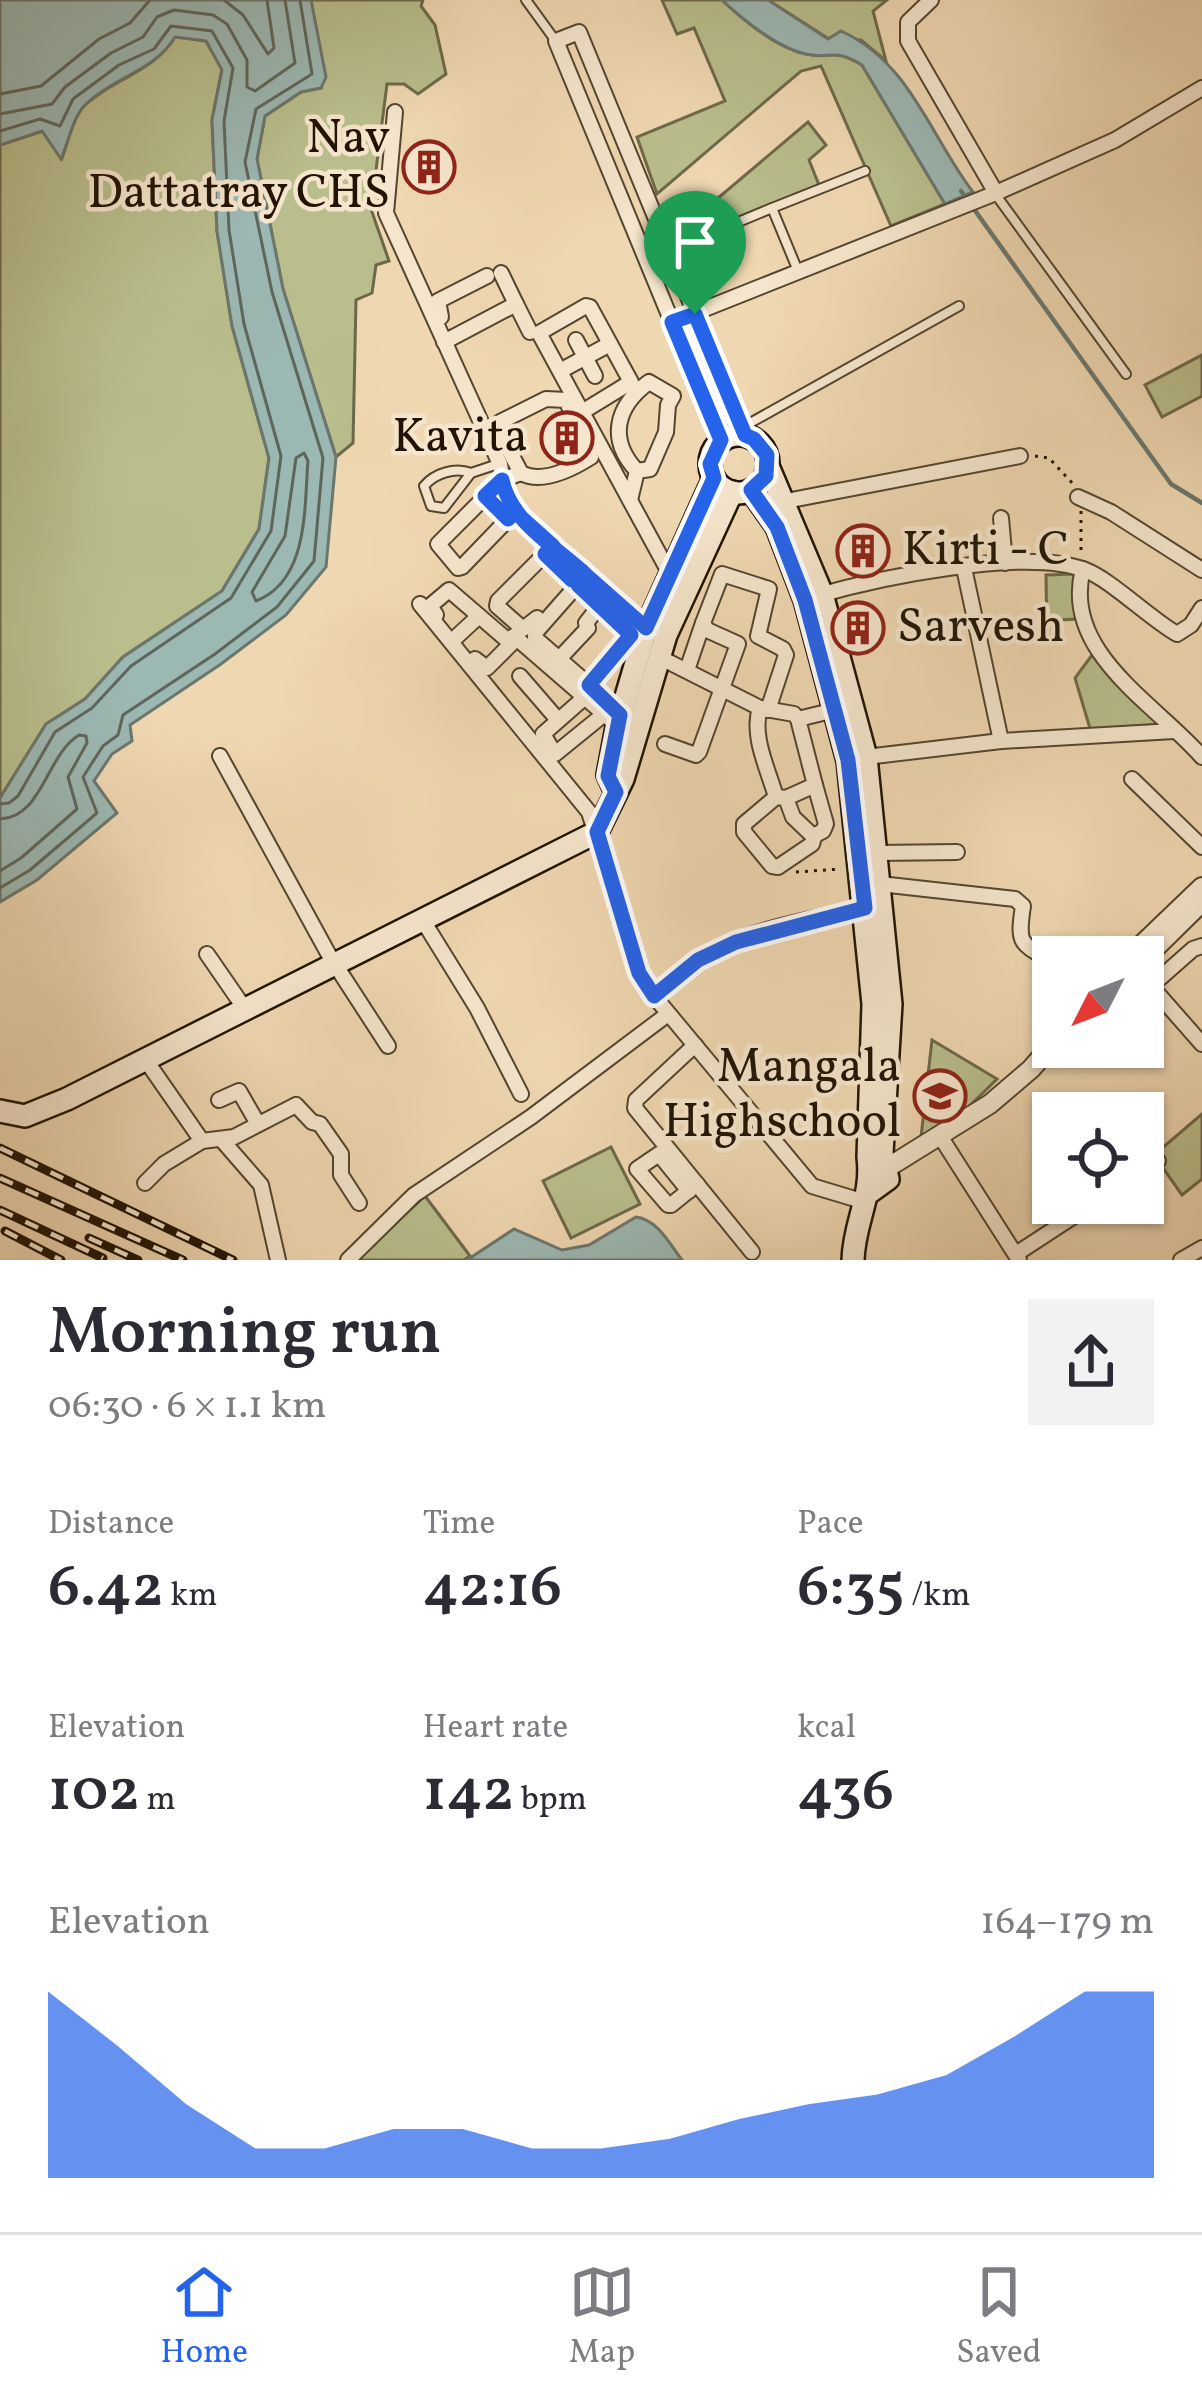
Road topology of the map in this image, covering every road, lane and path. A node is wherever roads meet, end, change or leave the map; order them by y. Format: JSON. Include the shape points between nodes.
{"nodes":[{"id":1,"x":526,"y":0,"type":"edge"},
{"id":2,"x":931,"y":0,"type":"edge"},
{"id":3,"x":556,"y":41,"type":"junction"},
{"id":4,"x":601,"y":85,"type":"junction"},
{"id":5,"x":1202,"y":88,"type":"edge"},
{"id":6,"x":578,"y":94,"type":"junction"},
{"id":7,"x":395,"y":112,"type":"dead end"},
{"id":8,"x":865,"y":170,"type":"dead end"},
{"id":9,"x":995,"y":193,"type":"junction"},
{"id":10,"x":772,"y":208,"type":"junction"},
{"id":11,"x":712,"y":233,"type":"dead end"},
{"id":12,"x":798,"y":272,"type":"junction"},
{"id":13,"x":516,"y":304,"type":"junction"},
{"id":14,"x":959,"y":306,"type":"dead end"},
{"id":15,"x":695,"y":314,"type":"junction"},
{"id":16,"x":672,"y":322,"type":"junction"},
{"id":17,"x":530,"y":332,"type":"dead end"},
{"id":18,"x":448,"y":340,"type":"junction"},
{"id":19,"x":576,"y":340,"type":"dead end"},
{"id":20,"x":610,"y":344,"type":"junction"},
{"id":21,"x":585,"y":358,"type":"junction"},
{"id":22,"x":465,"y":365,"type":"dead end"},
{"id":23,"x":560,"y":371,"type":"junction"},
{"id":24,"x":1126,"y":374,"type":"dead end"},
{"id":25,"x":595,"y":376,"type":"dead end"},
{"id":26,"x":582,"y":412,"type":"junction"},
{"id":27,"x":744,"y":431,"type":"junction"},
{"id":28,"x":721,"y":440,"type":"junction"},
{"id":29,"x":1020,"y":455,"type":"dead end"},
{"id":30,"x":768,"y":466,"type":"junction"},
{"id":31,"x":501,"y":472,"type":"junction"},
{"id":32,"x":637,"y":472,"type":"junction"},
{"id":33,"x":471,"y":473,"type":"junction"},
{"id":34,"x":521,"y":473,"type":"junction"},
{"id":35,"x":732,"y":486,"type":"junction"},
{"id":36,"x":485,"y":496,"type":"junction"},
{"id":37,"x":1078,"y":496,"type":"dead end"},
{"id":38,"x":630,"y":500,"type":"junction"},
{"id":39,"x":512,"y":516,"type":"junction"},
{"id":40,"x":785,"y":516,"type":"junction"},
{"id":41,"x":1001,"y":518,"type":"dead end"},
{"id":42,"x":549,"y":550,"type":"junction"},
{"id":43,"x":1005,"y":562,"type":"junction"},
{"id":44,"x":964,"y":568,"type":"junction"},
{"id":45,"x":1082,"y":568,"type":"junction"},
{"id":46,"x":1202,"y":570,"type":"edge"},
{"id":47,"x":579,"y":578,"type":"junction"},
{"id":48,"x":679,"y":581,"type":"junction"},
{"id":49,"x":813,"y":597,"type":"junction"},
{"id":50,"x":713,"y":598,"type":"junction"},
{"id":51,"x":420,"y":604,"type":"dead end"},
{"id":52,"x":1202,"y":608,"type":"edge"},
{"id":53,"x":604,"y":610,"type":"junction"},
{"id":54,"x":479,"y":616,"type":"junction"},
{"id":55,"x":704,"y":623,"type":"junction"},
{"id":56,"x":441,"y":624,"type":"junction"},
{"id":57,"x":758,"y":636,"type":"junction"},
{"id":58,"x":518,"y":638,"type":"junction"},
{"id":59,"x":454,"y":639,"type":"junction"},
{"id":60,"x":657,"y":640,"type":"junction"},
{"id":61,"x":738,"y":644,"type":"junction"},
{"id":62,"x":558,"y":659,"type":"junction"},
{"id":63,"x":687,"y":670,"type":"junction"},
{"id":64,"x":520,"y":676,"type":"dead end"},
{"id":65,"x":490,"y":682,"type":"dead end"},
{"id":66,"x":722,"y":687,"type":"junction"},
{"id":67,"x":587,"y":692,"type":"junction"},
{"id":68,"x":764,"y":709,"type":"junction"},
{"id":69,"x":835,"y":710,"type":"junction"},
{"id":70,"x":798,"y":719,"type":"junction"},
{"id":71,"x":558,"y":720,"type":"junction"},
{"id":72,"x":622,"y":723,"type":"junction"},
{"id":73,"x":1174,"y":731,"type":"junction"},
{"id":74,"x":531,"y":736,"type":"junction"},
{"id":75,"x":1000,"y":740,"type":"junction"},
{"id":76,"x":665,"y":744,"type":"dead end"},
{"id":77,"x":220,"y":756,"type":"dead end"},
{"id":78,"x":866,"y":757,"type":"junction"},
{"id":79,"x":1202,"y":758,"type":"edge"},
{"id":80,"x":1132,"y":778,"type":"dead end"},
{"id":81,"x":815,"y":784,"type":"junction"},
{"id":82,"x":781,"y":797,"type":"junction"},
{"id":83,"x":597,"y":832,"type":"junction"},
{"id":84,"x":813,"y":836,"type":"junction"},
{"id":85,"x":1202,"y":847,"type":"edge"},
{"id":86,"x":957,"y":852,"type":"dead end"},
{"id":87,"x":868,"y":860,"type":"junction"},
{"id":88,"x":784,"y":872,"type":"dead end"},
{"id":89,"x":1202,"y":887,"type":"edge"},
{"id":90,"x":876,"y":900,"type":"junction"},
{"id":91,"x":1202,"y":902,"type":"edge"},
{"id":92,"x":1176,"y":917,"type":"junction"},
{"id":93,"x":422,"y":919,"type":"junction"},
{"id":94,"x":1154,"y":936,"type":"edge"},
{"id":95,"x":1162,"y":936,"type":"edge"},
{"id":96,"x":1202,"y":946,"type":"edge"},
{"id":97,"x":1032,"y":948,"type":"edge"},
{"id":98,"x":207,"y":955,"type":"dead end"},
{"id":99,"x":337,"y":965,"type":"junction"},
{"id":100,"x":1164,"y":970,"type":"edge"},
{"id":101,"x":654,"y":996,"type":"junction"},
{"id":102,"x":1164,"y":1001,"type":"edge"},
{"id":103,"x":244,"y":1009,"type":"junction"},
{"id":104,"x":668,"y":1014,"type":"junction"},
{"id":105,"x":1202,"y":1044,"type":"edge"},
{"id":106,"x":694,"y":1045,"type":"junction"},
{"id":107,"x":388,"y":1046,"type":"dead end"},
{"id":108,"x":146,"y":1059,"type":"junction"},
{"id":109,"x":1032,"y":1067,"type":"edge"},
{"id":110,"x":1048,"y":1068,"type":"edge"},
{"id":111,"x":521,"y":1094,"type":"dead end"},
{"id":112,"x":219,"y":1100,"type":"dead end"},
{"id":113,"x":993,"y":1109,"type":"junction"},
{"id":114,"x":0,"y":1111,"type":"edge"},
{"id":115,"x":257,"y":1121,"type":"junction"},
{"id":116,"x":236,"y":1130,"type":"dead end"},
{"id":117,"x":221,"y":1139,"type":"junction"},
{"id":118,"x":942,"y":1140,"type":"junction"},
{"id":119,"x":202,"y":1141,"type":"junction"},
{"id":120,"x":676,"y":1166,"type":"junction"},
{"id":121,"x":145,"y":1183,"type":"dead end"},
{"id":122,"x":876,"y":1184,"type":"junction"},
{"id":123,"x":693,"y":1187,"type":"junction"},
{"id":124,"x":359,"y":1203,"type":"dead end"},
{"id":125,"x":1064,"y":1224,"type":"edge"},
{"id":126,"x":752,"y":1252,"type":"dead end"},
{"id":127,"x":1018,"y":1257,"type":"edge"},
{"id":128,"x":278,"y":1260,"type":"edge"},
{"id":129,"x":348,"y":1260,"type":"edge"},
{"id":130,"x":853,"y":1260,"type":"edge"}],
"edges":[{"from":1,"to":3,"type":"lane"},
{"from":2,"to":9,"type":"street","via":[[908,22],[908,41]]},
{"from":3,"to":4,"type":"street","via":[[579,32]]},
{"from":3,"to":6,"type":"street"},
{"from":4,"to":6,"type":"street"},
{"from":4,"to":15,"type":"street"},
{"from":5,"to":9,"type":"street","via":[[1115,140]]},
{"from":6,"to":16,"type":"street"},
{"from":7,"to":18,"type":"street","via":[[386,213]]},
{"from":8,"to":10,"type":"lane"},
{"from":9,"to":12,"type":"street"},
{"from":9,"to":24,"type":"lane"},
{"from":10,"to":11,"type":"lane"},
{"from":10,"to":12,"type":"lane"},
{"from":12,"to":15,"type":"street"},
{"from":13,"to":17,"type":"street"},
{"from":13,"to":18,"type":"street"},
{"from":13,"to":18,"type":"street","via":[[494,274],[438,301]]},
{"from":14,"to":27,"type":"lane"},
{"from":15,"to":16,"type":"street"},
{"from":15,"to":27,"type":"street"},
{"from":16,"to":28,"type":"street"},
{"from":18,"to":22,"type":"street"},
{"from":18,"to":31,"type":"street"},
{"from":19,"to":21,"type":"street"},
{"from":20,"to":21,"type":"street"},
{"from":20,"to":23,"type":"street","via":[[586,306],[556,321],[539,333]]},
{"from":20,"to":26,"type":"street","via":[[629,386]]},
{"from":21,"to":23,"type":"street"},
{"from":21,"to":25,"type":"street"},
{"from":23,"to":26,"type":"street"},
{"from":26,"to":38,"type":"street"},
{"from":27,"to":28,"type":"main road"},
{"from":27,"to":30,"type":"main road","via":[[762,446]]},
{"from":28,"to":35,"type":"main road","via":[[710,464]]},
{"from":29,"to":40,"type":"street"},
{"from":30,"to":35,"type":"main road","via":[[760,484]]},
{"from":30,"to":40,"type":"main road"},
{"from":31,"to":33,"type":"lane"},
{"from":31,"to":34,"type":"street"},
{"from":31,"to":36,"type":"street"},
{"from":31,"to":39,"type":"street"},
{"from":32,"to":32,"type":"street","via":[[623,457],[617,423],[649,382],[673,396],[650,469]]},
{"from":32,"to":38,"type":"street"},
{"from":33,"to":33,"type":"lane","via":[[444,508],[431,506],[428,481]]},
{"from":34,"to":34,"type":"street","via":[[545,477],[591,457],[566,400],[546,400],[500,422]]},
{"from":35,"to":40,"type":"main road"},
{"from":35,"to":48,"type":"main road"},
{"from":36,"to":39,"type":"street"},
{"from":36,"to":39,"type":"street","via":[[438,540],[458,568]]},
{"from":37,"to":46,"type":"street"},
{"from":38,"to":48,"type":"street"},
{"from":39,"to":42,"type":"street"},
{"from":40,"to":49,"type":"main road"},
{"from":41,"to":43,"type":"street"},
{"from":42,"to":47,"type":"street"},
{"from":42,"to":47,"type":"street","via":[[497,606],[528,628]]},
{"from":43,"to":44,"type":"street"},
{"from":43,"to":45,"type":"street"},
{"from":44,"to":49,"type":"street"},
{"from":44,"to":75,"type":"street"},
{"from":45,"to":52,"type":"street","via":[[1177,634]]},
{"from":45,"to":73,"type":"street","via":[[1081,620],[1092,645]]},
{"from":47,"to":53,"type":"street"},
{"from":47,"to":60,"type":"street"},
{"from":47,"to":62,"type":"street","via":[[535,633]]},
{"from":48,"to":50,"type":"street"},
{"from":48,"to":60,"type":"main road"},
{"from":49,"to":69,"type":"main road"},
{"from":49,"to":78,"type":"main road"},
{"from":50,"to":55,"type":"street"},
{"from":50,"to":57,"type":"street","via":[[722,574],[766,585]]},
{"from":51,"to":56,"type":"street"},
{"from":53,"to":62,"type":"street"},
{"from":53,"to":67,"type":"street","via":[[630,640]]},
{"from":54,"to":56,"type":"street","via":[[449,590],[430,606]]},
{"from":54,"to":58,"type":"street","via":[[507,640]]},
{"from":54,"to":59,"type":"street"},
{"from":55,"to":61,"type":"street"},
{"from":55,"to":63,"type":"street"},
{"from":56,"to":59,"type":"street"},
{"from":57,"to":61,"type":"street"},
{"from":57,"to":68,"type":"street","via":[[786,656]]},
{"from":58,"to":59,"type":"street","via":[[483,668]]},
{"from":58,"to":67,"type":"street"},
{"from":59,"to":74,"type":"street"},
{"from":60,"to":63,"type":"street"},
{"from":60,"to":72,"type":"main road"},
{"from":60,"to":72,"type":"main road"},
{"from":61,"to":66,"type":"street"},
{"from":62,"to":67,"type":"street"},
{"from":63,"to":66,"type":"street"},
{"from":64,"to":71,"type":"street"},
{"from":65,"to":74,"type":"street"},
{"from":66,"to":68,"type":"street"},
{"from":66,"to":76,"type":"street","via":[[699,752]]},
{"from":67,"to":71,"type":"street"},
{"from":67,"to":72,"type":"street"},
{"from":68,"to":70,"type":"street"},
{"from":68,"to":82,"type":"street","via":[[757,734]]},
{"from":69,"to":70,"type":"street"},
{"from":69,"to":87,"type":"main road"},
{"from":70,"to":81,"type":"street"},
{"from":71,"to":72,"type":"street","via":[[543,734],[555,754]]},
{"from":72,"to":83,"type":"main road","via":[[608,776],[616,792]]},
{"from":73,"to":75,"type":"street"},
{"from":73,"to":79,"type":"street"},
{"from":74,"to":83,"type":"street"},
{"from":75,"to":78,"type":"street"},
{"from":77,"to":99,"type":"street"},
{"from":78,"to":87,"type":"main road"},
{"from":80,"to":85,"type":"street"},
{"from":81,"to":82,"type":"street"},
{"from":81,"to":84,"type":"street","via":[[826,824]]},
{"from":82,"to":84,"type":"street"},
{"from":82,"to":84,"type":"street","via":[[744,832],[778,867]]},
{"from":83,"to":93,"type":"main road"},
{"from":83,"to":101,"type":"street","via":[[639,973]]},
{"from":86,"to":87,"type":"street"},
{"from":87,"to":88,"type":"path"},
{"from":87,"to":90,"type":"main road"},
{"from":89,"to":92,"type":"street"},
{"from":90,"to":97,"type":"street","via":[[1015,899],[1023,906],[1020,940]]},
{"from":90,"to":101,"type":"street","via":[[736,942]]},
{"from":90,"to":122,"type":"main road","via":[[868,1157]]},
{"from":91,"to":92,"type":"street"},
{"from":92,"to":94,"type":"street"},
{"from":92,"to":95,"type":"street"},
{"from":93,"to":99,"type":"main road"},
{"from":93,"to":111,"type":"street"},
{"from":96,"to":100,"type":"street"},
{"from":98,"to":103,"type":"street"},
{"from":99,"to":103,"type":"main road"},
{"from":99,"to":107,"type":"street"},
{"from":101,"to":104,"type":"street"},
{"from":102,"to":105,"type":"street"},
{"from":103,"to":108,"type":"main road"},
{"from":104,"to":106,"type":"street"},
{"from":104,"to":129,"type":"street","via":[[414,1196]]},
{"from":106,"to":120,"type":"street","via":[[636,1100]]},
{"from":106,"to":122,"type":"street","via":[[812,1186]]},
{"from":108,"to":114,"type":"main road","via":[[25,1116]]},
{"from":108,"to":119,"type":"street"},
{"from":109,"to":113,"type":"street"},
{"from":110,"to":113,"type":"street"},
{"from":112,"to":115,"type":"street","via":[[239,1091]]},
{"from":113,"to":118,"type":"street"},
{"from":115,"to":116,"type":"street"},
{"from":115,"to":117,"type":"street"},
{"from":115,"to":124,"type":"street","via":[[292,1104],[320,1124]]},
{"from":117,"to":119,"type":"street"},
{"from":117,"to":128,"type":"street","via":[[261,1185]]},
{"from":118,"to":122,"type":"street"},
{"from":118,"to":127,"type":"street"},
{"from":119,"to":121,"type":"street"},
{"from":120,"to":123,"type":"street"},
{"from":120,"to":123,"type":"street","via":[[656,1154],[637,1169],[668,1205]]},
{"from":122,"to":130,"type":"main road"},
{"from":123,"to":126,"type":"street"},
{"from":125,"to":127,"type":"street"}]}
